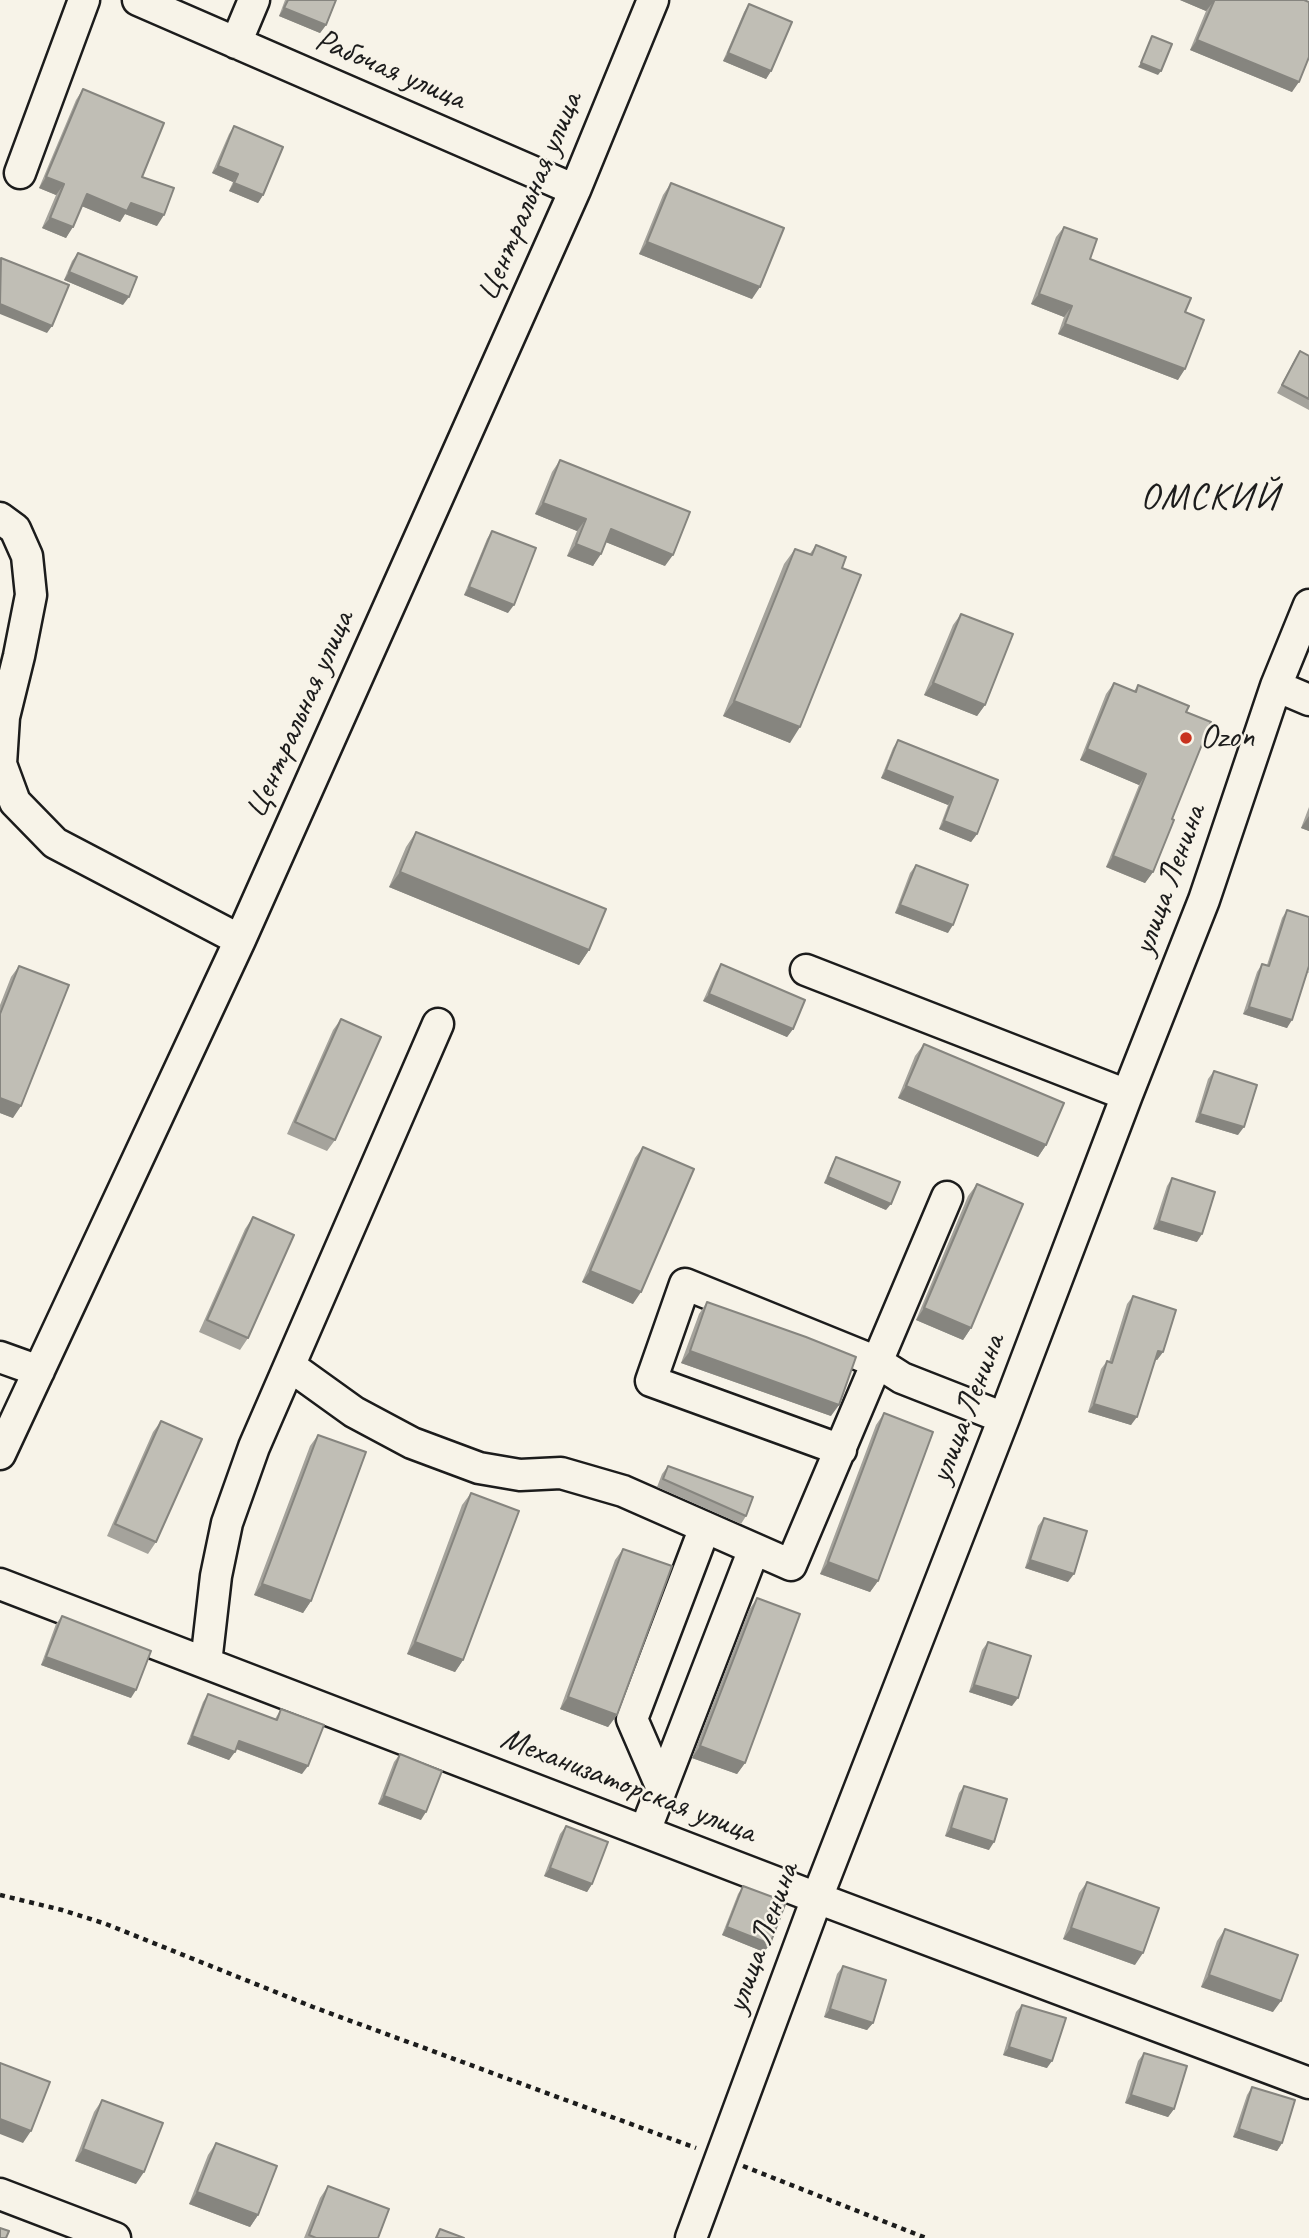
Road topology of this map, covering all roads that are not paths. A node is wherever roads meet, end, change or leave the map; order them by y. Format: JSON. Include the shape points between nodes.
{"nodes":[{"id":1,"x":84,"y":0,"type":"edge"},
{"id":2,"x":138,"y":0,"type":"edge"},
{"id":3,"x":254,"y":0,"type":"edge"},
{"id":4,"x":653,"y":0,"type":"edge"},
{"id":5,"x":236,"y":43,"type":"junction"},
{"id":6,"x":20,"y":173,"type":"dead end"},
{"id":7,"x":575,"y":190,"type":"junction"},
{"id":8,"x":0,"y":518,"type":"edge"},
{"id":9,"x":1309,"y":606,"type":"edge"},
{"id":10,"x":1276,"y":686,"type":"junction"},
{"id":11,"x":1309,"y":700,"type":"edge"},
{"id":12,"x":240,"y":940,"type":"junction"},
{"id":13,"x":806,"y":970,"type":"dead end"},
{"id":14,"x":439,"y":1024,"type":"dead end"},
{"id":15,"x":1127,"y":1095,"type":"junction"},
{"id":16,"x":947,"y":1197,"type":"dead end"},
{"id":17,"x":0,"y":1357,"type":"edge"},
{"id":18,"x":877,"y":1362,"type":"junction"},
{"id":19,"x":290,"y":1366,"type":"junction"},
{"id":20,"x":39,"y":1371,"type":"junction"},
{"id":21,"x":1004,"y":1418,"type":"junction"},
{"id":22,"x":841,"y":1450,"type":"junction"},
{"id":23,"x":0,"y":1454,"type":"edge"},
{"id":24,"x":705,"y":1527,"type":"junction"},
{"id":25,"x":754,"y":1549,"type":"junction"},
{"id":26,"x":0,"y":1584,"type":"edge"},
{"id":27,"x":206,"y":1663,"type":"junction"},
{"id":28,"x":661,"y":1786,"type":"junction"},
{"id":29,"x":645,"y":1831,"type":"junction"},
{"id":30,"x":817,"y":1898,"type":"junction"},
{"id":31,"x":1309,"y":2084,"type":"edge"},
{"id":32,"x":0,"y":2194,"type":"edge"},
{"id":33,"x":115,"y":2238,"type":"edge"},
{"id":34,"x":691,"y":2238,"type":"edge"}],
"edges":[{"from":1,"to":6,"type":"street"},
{"from":2,"to":5,"type":"street","name":"Рабочая улица"},
{"from":3,"to":5,"type":"street"},
{"from":4,"to":7,"type":"street","name":"Центральная улица"},
{"from":5,"to":7,"type":"street","name":"Рабочая улица"},
{"from":7,"to":12,"type":"street","name":"Центральная улица"},
{"from":8,"to":12,"type":"street","via":[[15,529],[27,556],[31,595],[4,717],[1,764],[16,802],[55,843]]},
{"from":9,"to":10,"type":"street","name":"улица Ленина"},
{"from":10,"to":11,"type":"street"},
{"from":10,"to":15,"type":"street","name":"улица Ленина","via":[[1204,900]]},
{"from":12,"to":20,"type":"street","name":"Центральная улица"},
{"from":13,"to":15,"type":"street"},
{"from":14,"to":19,"type":"street"},
{"from":15,"to":21,"type":"street","name":"улица Ленина"},
{"from":16,"to":18,"type":"street"},
{"from":17,"to":20,"type":"street"},
{"from":18,"to":21,"type":"street","via":[[902,1378]]},
{"from":18,"to":22,"type":"street"},
{"from":18,"to":22,"type":"street","via":[[685,1284],[651,1381]]},
{"from":19,"to":24,"type":"street","via":[[354,1412],[412,1444],[479,1468],[520,1475],[561,1473],[623,1492]]},
{"from":19,"to":27,"type":"street","via":[[254,1447],[228,1523],[216,1576]]},
{"from":20,"to":23,"type":"street","name":"Центральная улица"},
{"from":21,"to":30,"type":"street","name":"улица Ленина"},
{"from":22,"to":25,"type":"street","via":[[791,1565]]},
{"from":24,"to":25,"type":"street"},
{"from":24,"to":28,"type":"street","via":[[632,1719]]},
{"from":25,"to":28,"type":"street"},
{"from":26,"to":27,"type":"street","name":"Механизаторская улица"},
{"from":27,"to":29,"type":"street","name":"Механизаторская улица"},
{"from":28,"to":29,"type":"street"},
{"from":29,"to":30,"type":"street","name":"Механизаторская улица"},
{"from":30,"to":31,"type":"street","name":"Механизаторская улица"},
{"from":30,"to":34,"type":"street","name":"улица Ленина"},
{"from":32,"to":33,"type":"street"}]}
